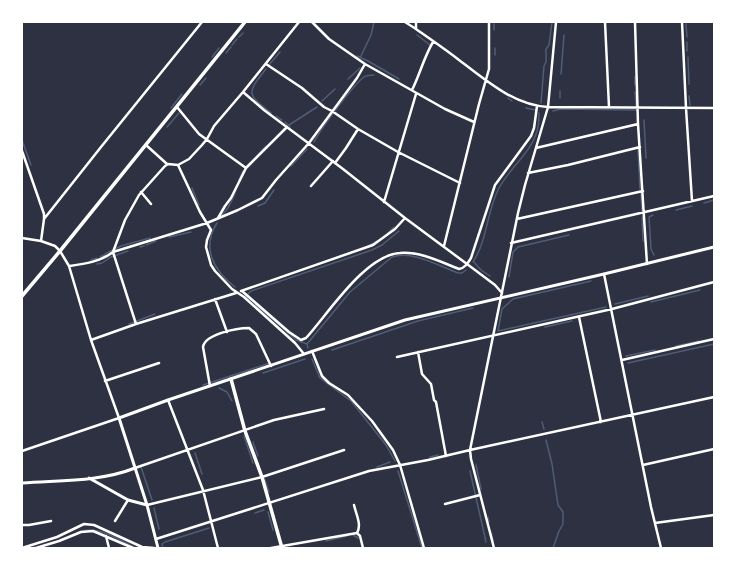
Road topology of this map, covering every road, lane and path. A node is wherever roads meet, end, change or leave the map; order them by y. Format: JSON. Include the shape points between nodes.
{"nodes":[{"id":1,"x":202,"y":22,"type":"edge"},
{"id":2,"x":244,"y":22,"type":"edge"},
{"id":3,"x":299,"y":22,"type":"edge"},
{"id":4,"x":312,"y":22,"type":"edge"},
{"id":5,"x":405,"y":22,"type":"edge"},
{"id":6,"x":416,"y":22,"type":"edge"},
{"id":7,"x":489,"y":22,"type":"edge"},
{"id":8,"x":556,"y":22,"type":"edge"},
{"id":9,"x":605,"y":22,"type":"edge"},
{"id":10,"x":635,"y":22,"type":"edge"},
{"id":11,"x":682,"y":22,"type":"edge"},
{"id":12,"x":416,"y":28,"type":"junction"},
{"id":13,"x":434,"y":42,"type":"junction"},
{"id":14,"x":266,"y":64,"type":"junction"},
{"id":15,"x":365,"y":64,"type":"junction"},
{"id":16,"x":485,"y":81,"type":"junction"},
{"id":17,"x":412,"y":90,"type":"junction"},
{"id":18,"x":243,"y":92,"type":"junction"},
{"id":19,"x":416,"y":94,"type":"junction"},
{"id":20,"x":537,"y":106,"type":"junction"},
{"id":21,"x":177,"y":107,"type":"junction"},
{"id":22,"x":548,"y":107,"type":"junction"},
{"id":23,"x":609,"y":107,"type":"junction"},
{"id":24,"x":638,"y":107,"type":"junction"},
{"id":25,"x":686,"y":108,"type":"junction"},
{"id":26,"x":714,"y":108,"type":"edge"},
{"id":27,"x":332,"y":111,"type":"junction"},
{"id":28,"x":474,"y":122,"type":"junction"},
{"id":29,"x":638,"y":124,"type":"junction"},
{"id":30,"x":287,"y":127,"type":"junction"},
{"id":31,"x":358,"y":129,"type":"junction"},
{"id":32,"x":207,"y":139,"type":"junction"},
{"id":33,"x":309,"y":143,"type":"junction"},
{"id":34,"x":146,"y":145,"type":"junction"},
{"id":35,"x":640,"y":147,"type":"junction"},
{"id":36,"x":536,"y":148,"type":"junction"},
{"id":37,"x":22,"y":151,"type":"edge"},
{"id":38,"x":398,"y":152,"type":"junction"},
{"id":39,"x":334,"y":162,"type":"junction"},
{"id":40,"x":167,"y":164,"type":"junction"},
{"id":41,"x":178,"y":165,"type":"junction"},
{"id":42,"x":246,"y":168,"type":"junction"},
{"id":43,"x":528,"y":173,"type":"junction"},
{"id":44,"x":460,"y":183,"type":"junction"},
{"id":45,"x":312,"y":186,"type":"dead end"},
{"id":46,"x":643,"y":191,"type":"junction"},
{"id":47,"x":141,"y":192,"type":"junction"},
{"id":48,"x":714,"y":196,"type":"edge"},
{"id":49,"x":692,"y":201,"type":"junction"},
{"id":50,"x":384,"y":202,"type":"junction"},
{"id":51,"x":151,"y":204,"type":"dead end"},
{"id":52,"x":644,"y":213,"type":"junction"},
{"id":53,"x":218,"y":218,"type":"junction"},
{"id":54,"x":405,"y":218,"type":"junction"},
{"id":55,"x":44,"y":219,"type":"junction"},
{"id":56,"x":517,"y":219,"type":"junction"},
{"id":57,"x":207,"y":223,"type":"junction"},
{"id":58,"x":22,"y":238,"type":"edge"},
{"id":59,"x":41,"y":241,"type":"junction"},
{"id":60,"x":511,"y":244,"type":"junction"},
{"id":61,"x":444,"y":246,"type":"junction"},
{"id":62,"x":714,"y":248,"type":"edge"},
{"id":63,"x":60,"y":251,"type":"junction"},
{"id":64,"x":112,"y":252,"type":"junction"},
{"id":65,"x":467,"y":264,"type":"junction"},
{"id":66,"x":647,"y":264,"type":"junction"},
{"id":67,"x":69,"y":266,"type":"junction"},
{"id":68,"x":604,"y":274,"type":"junction"},
{"id":69,"x":714,"y":282,"type":"edge"},
{"id":70,"x":242,"y":291,"type":"junction"},
{"id":71,"x":236,"y":292,"type":"junction"},
{"id":72,"x":502,"y":293,"type":"junction"},
{"id":73,"x":22,"y":296,"type":"edge"},
{"id":74,"x":501,"y":298,"type":"junction"},
{"id":75,"x":216,"y":299,"type":"junction"},
{"id":76,"x":612,"y":309,"type":"junction"},
{"id":77,"x":579,"y":316,"type":"junction"},
{"id":78,"x":136,"y":324,"type":"junction"},
{"id":79,"x":227,"y":332,"type":"junction"},
{"id":80,"x":494,"y":335,"type":"junction"},
{"id":81,"x":714,"y":339,"type":"edge"},
{"id":82,"x":91,"y":340,"type":"junction"},
{"id":83,"x":312,"y":351,"type":"junction"},
{"id":84,"x":418,"y":352,"type":"junction"},
{"id":85,"x":304,"y":354,"type":"junction"},
{"id":86,"x":396,"y":357,"type":"dead end"},
{"id":87,"x":622,"y":360,"type":"junction"},
{"id":88,"x":159,"y":363,"type":"dead end"},
{"id":89,"x":271,"y":366,"type":"junction"},
{"id":90,"x":231,"y":379,"type":"junction"},
{"id":91,"x":105,"y":381,"type":"junction"},
{"id":92,"x":210,"y":386,"type":"junction"},
{"id":93,"x":714,"y":397,"type":"edge"},
{"id":94,"x":168,"y":400,"type":"junction"},
{"id":95,"x":324,"y":409,"type":"dead end"},
{"id":96,"x":633,"y":415,"type":"junction"},
{"id":97,"x":119,"y":418,"type":"junction"},
{"id":98,"x":601,"y":422,"type":"junction"},
{"id":99,"x":245,"y":431,"type":"junction"},
{"id":100,"x":187,"y":449,"type":"junction"},
{"id":101,"x":714,"y":449,"type":"edge"},
{"id":102,"x":344,"y":450,"type":"dead end"},
{"id":103,"x":470,"y":450,"type":"junction"},
{"id":104,"x":22,"y":451,"type":"edge"},
{"id":105,"x":446,"y":456,"type":"junction"},
{"id":106,"x":400,"y":465,"type":"junction"},
{"id":107,"x":642,"y":465,"type":"junction"},
{"id":108,"x":135,"y":468,"type":"junction"},
{"id":109,"x":262,"y":477,"type":"junction"},
{"id":110,"x":89,"y":478,"type":"junction"},
{"id":111,"x":22,"y":483,"type":"edge"},
{"id":112,"x":204,"y":490,"type":"junction"},
{"id":113,"x":480,"y":495,"type":"junction"},
{"id":114,"x":128,"y":500,"type":"junction"},
{"id":115,"x":269,"y":503,"type":"junction"},
{"id":116,"x":445,"y":504,"type":"dead end"},
{"id":117,"x":147,"y":505,"type":"junction"},
{"id":118,"x":354,"y":505,"type":"dead end"},
{"id":119,"x":714,"y":515,"type":"edge"},
{"id":120,"x":51,"y":521,"type":"dead end"},
{"id":121,"x":115,"y":521,"type":"dead end"},
{"id":122,"x":211,"y":522,"type":"junction"},
{"id":123,"x":655,"y":523,"type":"junction"},
{"id":124,"x":22,"y":525,"type":"edge"},
{"id":125,"x":357,"y":533,"type":"junction"},
{"id":126,"x":106,"y":536,"type":"junction"},
{"id":127,"x":156,"y":539,"type":"junction"},
{"id":128,"x":281,"y":547,"type":"edge"},
{"id":129,"x":22,"y":548,"type":"edge"},
{"id":130,"x":36,"y":548,"type":"edge"},
{"id":131,"x":109,"y":548,"type":"edge"},
{"id":132,"x":133,"y":548,"type":"edge"},
{"id":133,"x":147,"y":548,"type":"edge"},
{"id":134,"x":154,"y":548,"type":"edge"},
{"id":135,"x":158,"y":548,"type":"edge"},
{"id":136,"x":218,"y":548,"type":"edge"},
{"id":137,"x":271,"y":548,"type":"edge"},
{"id":138,"x":363,"y":548,"type":"edge"},
{"id":139,"x":424,"y":548,"type":"edge"},
{"id":140,"x":494,"y":548,"type":"edge"},
{"id":141,"x":660,"y":548,"type":"edge"}],
"edges":[{"from":1,"to":55,"type":"street"},
{"from":2,"to":21,"type":"main road"},
{"from":3,"to":14,"type":"street"},
{"from":4,"to":15,"type":"street","via":[[329,39]]},
{"from":5,"to":12,"type":"street"},
{"from":6,"to":12,"type":"street"},
{"from":7,"to":16,"type":"street","via":[[490,64]]},
{"from":8,"to":22,"type":"street"},
{"from":9,"to":23,"type":"street"},
{"from":10,"to":24,"type":"street"},
{"from":11,"to":25,"type":"street"},
{"from":12,"to":13,"type":"street"},
{"from":13,"to":16,"type":"street"},
{"from":13,"to":17,"type":"street"},
{"from":14,"to":18,"type":"street"},
{"from":14,"to":27,"type":"street"},
{"from":15,"to":17,"type":"street"},
{"from":15,"to":27,"type":"street"},
{"from":16,"to":20,"type":"street","via":[[521,101]]},
{"from":16,"to":28,"type":"street"},
{"from":17,"to":19,"type":"street"},
{"from":18,"to":30,"type":"street"},
{"from":18,"to":32,"type":"street","via":[[214,126]]},
{"from":19,"to":28,"type":"street"},
{"from":19,"to":38,"type":"street"},
{"from":20,"to":22,"type":"street"},
{"from":20,"to":65,"type":"street","via":[[533,132],[496,183]]},
{"from":21,"to":32,"type":"street","via":[[196,131]]},
{"from":21,"to":34,"type":"main road"},
{"from":22,"to":23,"type":"street"},
{"from":22,"to":36,"type":"street"},
{"from":23,"to":24,"type":"street"},
{"from":24,"to":25,"type":"street"},
{"from":24,"to":29,"type":"street"},
{"from":25,"to":26,"type":"street"},
{"from":25,"to":49,"type":"street"},
{"from":27,"to":31,"type":"street"},
{"from":27,"to":33,"type":"street"},
{"from":28,"to":44,"type":"street"},
{"from":29,"to":35,"type":"street"},
{"from":29,"to":36,"type":"street"},
{"from":30,"to":33,"type":"street"},
{"from":30,"to":42,"type":"street"},
{"from":31,"to":38,"type":"street"},
{"from":31,"to":39,"type":"street"},
{"from":32,"to":41,"type":"street","via":[[188,159]]},
{"from":32,"to":42,"type":"street"},
{"from":33,"to":39,"type":"street"},
{"from":33,"to":53,"type":"street","via":[[262,198]]},
{"from":34,"to":40,"type":"street"},
{"from":34,"to":63,"type":"main road"},
{"from":35,"to":43,"type":"street"},
{"from":35,"to":46,"type":"street"},
{"from":36,"to":43,"type":"street"},
{"from":37,"to":55,"type":"street","via":[[42,206]]},
{"from":38,"to":44,"type":"street"},
{"from":38,"to":50,"type":"street"},
{"from":39,"to":45,"type":"street"},
{"from":39,"to":50,"type":"street"},
{"from":40,"to":41,"type":"street"},
{"from":40,"to":47,"type":"street"},
{"from":41,"to":57,"type":"street"},
{"from":42,"to":53,"type":"street"},
{"from":43,"to":56,"type":"street"},
{"from":44,"to":61,"type":"street"},
{"from":46,"to":52,"type":"street"},
{"from":46,"to":56,"type":"street"},
{"from":47,"to":51,"type":"street"},
{"from":47,"to":64,"type":"street","via":[[125,220]]},
{"from":48,"to":49,"type":"street"},
{"from":49,"to":52,"type":"street"},
{"from":50,"to":54,"type":"street"},
{"from":52,"to":60,"type":"street"},
{"from":52,"to":66,"type":"street"},
{"from":53,"to":57,"type":"street"},
{"from":54,"to":61,"type":"street"},
{"from":54,"to":70,"type":"street","via":[[373,245]]},
{"from":55,"to":59,"type":"street"},
{"from":56,"to":60,"type":"street"},
{"from":57,"to":64,"type":"street"},
{"from":57,"to":71,"type":"street","via":[[211,230],[206,247],[211,265]]},
{"from":58,"to":59,"type":"street"},
{"from":59,"to":63,"type":"street","via":[[55,246]]},
{"from":60,"to":72,"type":"street"},
{"from":61,"to":65,"type":"street"},
{"from":62,"to":66,"type":"street"},
{"from":63,"to":67,"type":"street"},
{"from":63,"to":73,"type":"main road"},
{"from":64,"to":67,"type":"street","via":[[100,260]]},
{"from":64,"to":78,"type":"street"},
{"from":65,"to":70,"type":"street","via":[[459,268],[408,253],[387,257],[358,276],[308,335],[300,340]]},
{"from":65,"to":72,"type":"street"},
{"from":66,"to":68,"type":"street"},
{"from":67,"to":82,"type":"street"},
{"from":68,"to":74,"type":"street"},
{"from":68,"to":76,"type":"street"},
{"from":69,"to":76,"type":"street"},
{"from":70,"to":71,"type":"street"},
{"from":71,"to":75,"type":"street"},
{"from":71,"to":85,"type":"street","via":[[295,343]]},
{"from":72,"to":74,"type":"street"},
{"from":74,"to":80,"type":"street"},
{"from":74,"to":83,"type":"street","via":[[405,320]]},
{"from":75,"to":78,"type":"street"},
{"from":75,"to":79,"type":"street"},
{"from":76,"to":77,"type":"street"},
{"from":76,"to":87,"type":"street"},
{"from":77,"to":80,"type":"street"},
{"from":77,"to":98,"type":"street"},
{"from":78,"to":82,"type":"street"},
{"from":79,"to":89,"type":"street","via":[[247,328],[251,330],[256,334]]},
{"from":79,"to":92,"type":"street","via":[[210,337],[203,344]]},
{"from":80,"to":84,"type":"street"},
{"from":80,"to":103,"type":"street"},
{"from":81,"to":87,"type":"street"},
{"from":82,"to":91,"type":"street"},
{"from":83,"to":85,"type":"street"},
{"from":83,"to":106,"type":"street","via":[[322,376],[348,395],[372,420]]},
{"from":84,"to":86,"type":"street"},
{"from":84,"to":105,"type":"street","via":[[422,374],[432,387]]},
{"from":85,"to":89,"type":"street"},
{"from":87,"to":96,"type":"street"},
{"from":88,"to":91,"type":"street"},
{"from":89,"to":90,"type":"street"},
{"from":90,"to":92,"type":"street"},
{"from":90,"to":99,"type":"main road"},
{"from":91,"to":97,"type":"street"},
{"from":92,"to":94,"type":"street"},
{"from":93,"to":96,"type":"street"},
{"from":94,"to":97,"type":"street"},
{"from":94,"to":100,"type":"street"},
{"from":95,"to":99,"type":"street","via":[[280,418]]},
{"from":96,"to":98,"type":"street"},
{"from":96,"to":107,"type":"street"},
{"from":97,"to":104,"type":"street"},
{"from":97,"to":108,"type":"street"},
{"from":98,"to":103,"type":"street"},
{"from":99,"to":100,"type":"street"},
{"from":99,"to":109,"type":"main road"},
{"from":100,"to":108,"type":"street"},
{"from":100,"to":112,"type":"street"},
{"from":101,"to":107,"type":"street"},
{"from":102,"to":109,"type":"street"},
{"from":103,"to":105,"type":"street"},
{"from":103,"to":113,"type":"street"},
{"from":105,"to":106,"type":"street"},
{"from":106,"to":115,"type":"street","via":[[345,478]]},
{"from":106,"to":139,"type":"street"},
{"from":107,"to":123,"type":"street"},
{"from":108,"to":110,"type":"street","via":[[119,474]]},
{"from":108,"to":117,"type":"street"},
{"from":109,"to":112,"type":"street"},
{"from":109,"to":115,"type":"main road"},
{"from":110,"to":111,"type":"street"},
{"from":110,"to":114,"type":"street"},
{"from":112,"to":117,"type":"street"},
{"from":112,"to":122,"type":"street"},
{"from":113,"to":116,"type":"street"},
{"from":113,"to":140,"type":"street"},
{"from":114,"to":117,"type":"street"},
{"from":114,"to":121,"type":"street"},
{"from":115,"to":122,"type":"street"},
{"from":115,"to":128,"type":"main road"},
{"from":117,"to":127,"type":"street"},
{"from":118,"to":125,"type":"street","via":[[359,523]]},
{"from":119,"to":123,"type":"street"},
{"from":120,"to":124,"type":"street"},
{"from":122,"to":127,"type":"street"},
{"from":122,"to":136,"type":"street"},
{"from":123,"to":141,"type":"street"},
{"from":125,"to":128,"type":"street"},
{"from":125,"to":138,"type":"street"},
{"from":126,"to":130,"type":"street","via":[[93,531],[81,532],[60,542]]},
{"from":126,"to":131,"type":"street"},
{"from":126,"to":132,"type":"street"},
{"from":127,"to":135,"type":"street"},
{"from":128,"to":137,"type":"street"},
{"from":129,"to":133,"type":"street","via":[[57,537],[84,524],[94,525]]},
{"from":133,"to":134,"type":"street"}]}
